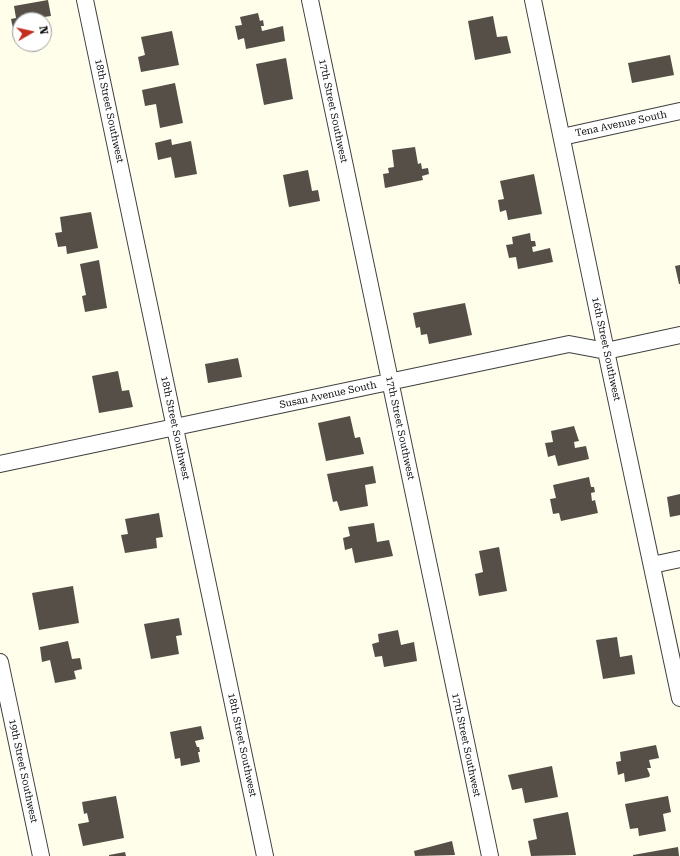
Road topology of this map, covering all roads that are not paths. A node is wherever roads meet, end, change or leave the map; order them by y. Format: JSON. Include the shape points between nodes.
{"nodes":[{"id":1,"x":85,"y":0,"type":"edge"},
{"id":2,"x":310,"y":0,"type":"edge"},
{"id":3,"x":533,"y":0,"type":"edge"},
{"id":4,"x":680,"y":111,"type":"edge"},
{"id":5,"x":562,"y":137,"type":"junction"},
{"id":6,"x":680,"y":335,"type":"edge"},
{"id":7,"x":606,"y":351,"type":"junction"},
{"id":8,"x":390,"y":382,"type":"junction"},
{"id":9,"x":175,"y":428,"type":"junction"},
{"id":10,"x":0,"y":464,"type":"edge"},
{"id":11,"x":680,"y":559,"type":"edge"},
{"id":12,"x":652,"y":565,"type":"junction"},
{"id":13,"x":0,"y":662,"type":"edge"},
{"id":14,"x":680,"y":698,"type":"edge"},
{"id":15,"x":41,"y":856,"type":"edge"},
{"id":16,"x":265,"y":856,"type":"edge"},
{"id":17,"x":490,"y":856,"type":"edge"}],
"edges":[{"from":1,"to":9,"type":"street","name":"18th Street Southwest"},
{"from":2,"to":8,"type":"street","name":"17th Street Southwest"},
{"from":3,"to":5,"type":"street","name":"16th Street Southwest"},
{"from":4,"to":5,"type":"street","name":"Tena Avenue South"},
{"from":5,"to":7,"type":"street","name":"16th Street Southwest"},
{"from":6,"to":7,"type":"street","name":"Susan Avenue South"},
{"from":7,"to":8,"type":"street","name":"Susan Avenue South","via":[[570,344]]},
{"from":7,"to":12,"type":"street","name":"16th Street Southwest"},
{"from":8,"to":9,"type":"street","name":"Susan Avenue South"},
{"from":8,"to":17,"type":"street","name":"17th Street Southwest"},
{"from":9,"to":10,"type":"street","name":"Susan Avenue South"},
{"from":9,"to":16,"type":"street","name":"18th Street Southwest"},
{"from":11,"to":12,"type":"street"},
{"from":12,"to":14,"type":"street","name":"16th Street Southwest"},
{"from":13,"to":15,"type":"street","name":"19th Street Southwest"}]}
